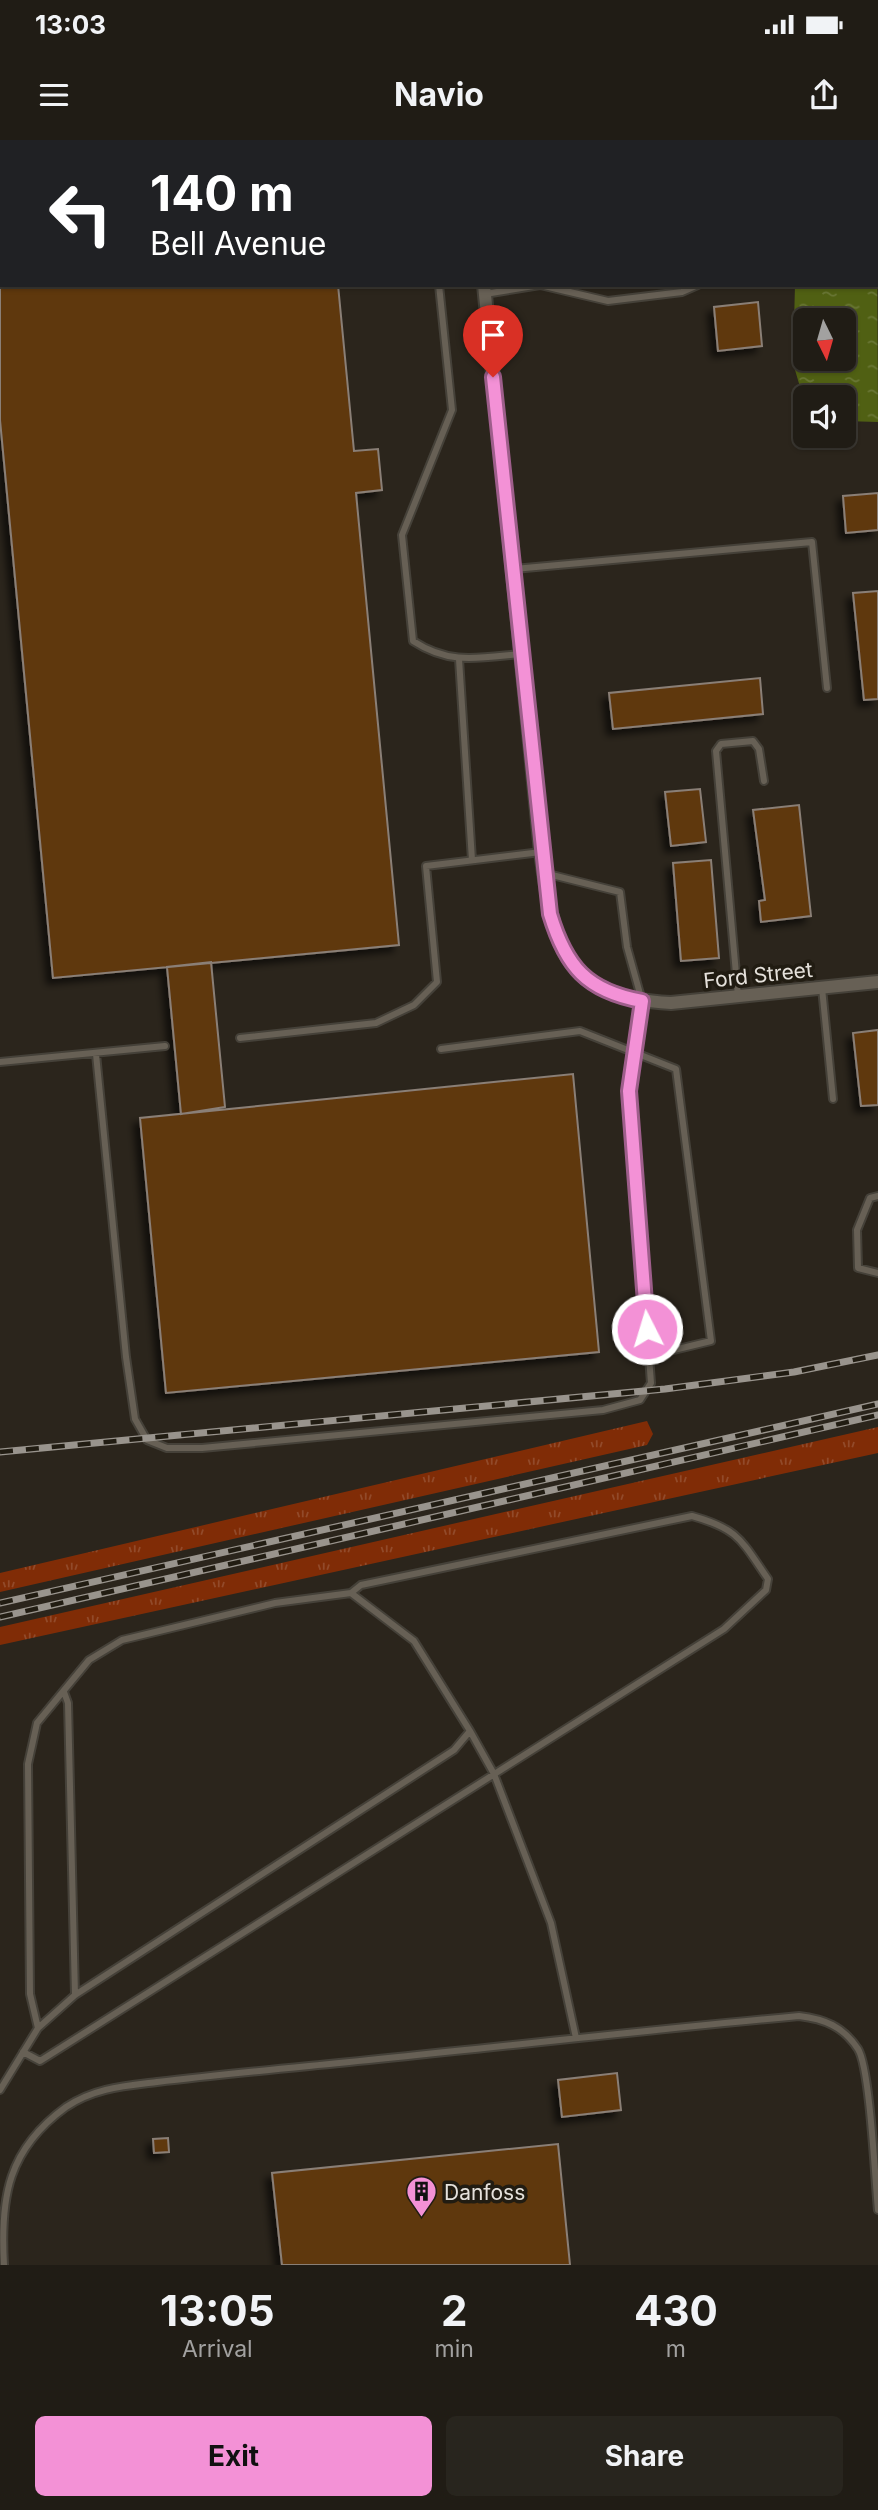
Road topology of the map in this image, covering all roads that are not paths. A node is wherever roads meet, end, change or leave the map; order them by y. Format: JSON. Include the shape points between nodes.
{"nodes":[{"id":1,"x":439,"y":287,"type":"edge"},
{"id":2,"x":518,"y":287,"type":"edge"},
{"id":3,"x":548,"y":287,"type":"edge"},
{"id":4,"x":693,"y":287,"type":"edge"},
{"id":5,"x":484,"y":290,"type":"edge"},
{"id":6,"x":512,"y":570,"type":"junction"},
{"id":7,"x":520,"y":654,"type":"junction"},
{"id":8,"x":459,"y":659,"type":"junction"},
{"id":9,"x":827,"y":688,"type":"dead end"},
{"id":10,"x":764,"y":780,"type":"dead end"},
{"id":11,"x":541,"y":852,"type":"junction"},
{"id":12,"x":472,"y":860,"type":"junction"},
{"id":13,"x":544,"y":873,"type":"junction"},
{"id":14,"x":878,"y":982,"type":"edge"},
{"id":15,"x":822,"y":988,"type":"junction"},
{"id":16,"x":738,"y":996,"type":"junction"},
{"id":17,"x":642,"y":1001,"type":"junction"},
{"id":18,"x":240,"y":1038,"type":"dead end"},
{"id":19,"x":165,"y":1046,"type":"dead end"},
{"id":20,"x":442,"y":1049,"type":"dead end"},
{"id":21,"x":634,"y":1053,"type":"junction"},
{"id":22,"x":96,"y":1054,"type":"junction"},
{"id":23,"x":0,"y":1062,"type":"edge"},
{"id":24,"x":833,"y":1099,"type":"dead end"},
{"id":25,"x":878,"y":1196,"type":"edge"},
{"id":26,"x":878,"y":1273,"type":"edge"},
{"id":27,"x":649,"y":1356,"type":"junction"},
{"id":28,"x":351,"y":1593,"type":"junction"},
{"id":29,"x":64,"y":1692,"type":"junction"},
{"id":30,"x":470,"y":1731,"type":"junction"},
{"id":31,"x":494,"y":1774,"type":"junction"},
{"id":32,"x":75,"y":1995,"type":"junction"},
{"id":33,"x":38,"y":2028,"type":"junction"},
{"id":34,"x":576,"y":2038,"type":"junction"},
{"id":35,"x":23,"y":2052,"type":"junction"},
{"id":36,"x":0,"y":2090,"type":"edge"},
{"id":37,"x":878,"y":2210,"type":"edge"},
{"id":38,"x":4,"y":2265,"type":"edge"}],
"edges":[{"from":1,"to":8,"type":"lane","via":[[452,410],[402,535],[413,641],[432,654]]},
{"from":2,"to":5,"type":"lane"},
{"from":3,"to":4,"type":"lane","via":[[608,301]]},
{"from":5,"to":6,"type":"street","name":"Ford Street"},
{"from":6,"to":7,"type":"street","name":"Ford Street"},
{"from":6,"to":9,"type":"lane","via":[[812,542]]},
{"from":7,"to":8,"type":"lane"},
{"from":7,"to":11,"type":"street","name":"Ford Street"},
{"from":8,"to":12,"type":"lane"},
{"from":10,"to":16,"type":"lane","via":[[760,748],[753,741],[721,744],[716,751]]},
{"from":11,"to":12,"type":"lane"},
{"from":11,"to":13,"type":"street","name":"Ford Street"},
{"from":12,"to":18,"type":"lane","via":[[426,866],[437,982],[414,1005],[376,1023]]},
{"from":13,"to":17,"type":"street","name":"Ford Street","via":[[550,914],[570,962],[600,989]]},
{"from":13,"to":17,"type":"lane","via":[[621,892],[627,947]]},
{"from":14,"to":15,"type":"street","name":"Ford Street"},
{"from":15,"to":16,"type":"street","name":"Ford Street"},
{"from":15,"to":24,"type":"lane"},
{"from":16,"to":17,"type":"street","name":"Ford Street","via":[[671,1003]]},
{"from":17,"to":21,"type":"lane"},
{"from":19,"to":22,"type":"lane"},
{"from":20,"to":21,"type":"lane","via":[[580,1031]]},
{"from":21,"to":27,"type":"lane","via":[[629,1091]]},
{"from":21,"to":27,"type":"lane","via":[[676,1069],[711,1340]]},
{"from":22,"to":23,"type":"lane"},
{"from":22,"to":27,"type":"lane","via":[[126,1357],[135,1419],[147,1440],[167,1448],[202,1448],[603,1410],[640,1400],[651,1383]]},
{"from":25,"to":26,"type":"lane","via":[[870,1198],[857,1230],[858,1268]]},
{"from":28,"to":29,"type":"lane","via":[[275,1603],[122,1640],[89,1660]]},
{"from":28,"to":30,"type":"lane","via":[[414,1641]]},
{"from":28,"to":31,"type":"lane","via":[[361,1585],[692,1516],[722,1524],[738,1535],[768,1579],[766,1590],[748,1610]]},
{"from":29,"to":32,"type":"lane","via":[[68,1703]]},
{"from":29,"to":33,"type":"lane","via":[[37,1723],[28,1764],[30,1994]]},
{"from":30,"to":31,"type":"lane"},
{"from":30,"to":32,"type":"lane","via":[[454,1750]]},
{"from":31,"to":34,"type":"lane","via":[[551,1923]]},
{"from":31,"to":35,"type":"lane","via":[[40,2061]]},
{"from":32,"to":33,"type":"lane"},
{"from":33,"to":35,"type":"lane"},
{"from":34,"to":37,"type":"lane","via":[[799,2016],[824,2019],[843,2032],[863,2060]]},
{"from":34,"to":38,"type":"lane","via":[[202,2075],[93,2092],[44,2126],[19,2158],[5,2189]]},
{"from":35,"to":36,"type":"lane"}]}
